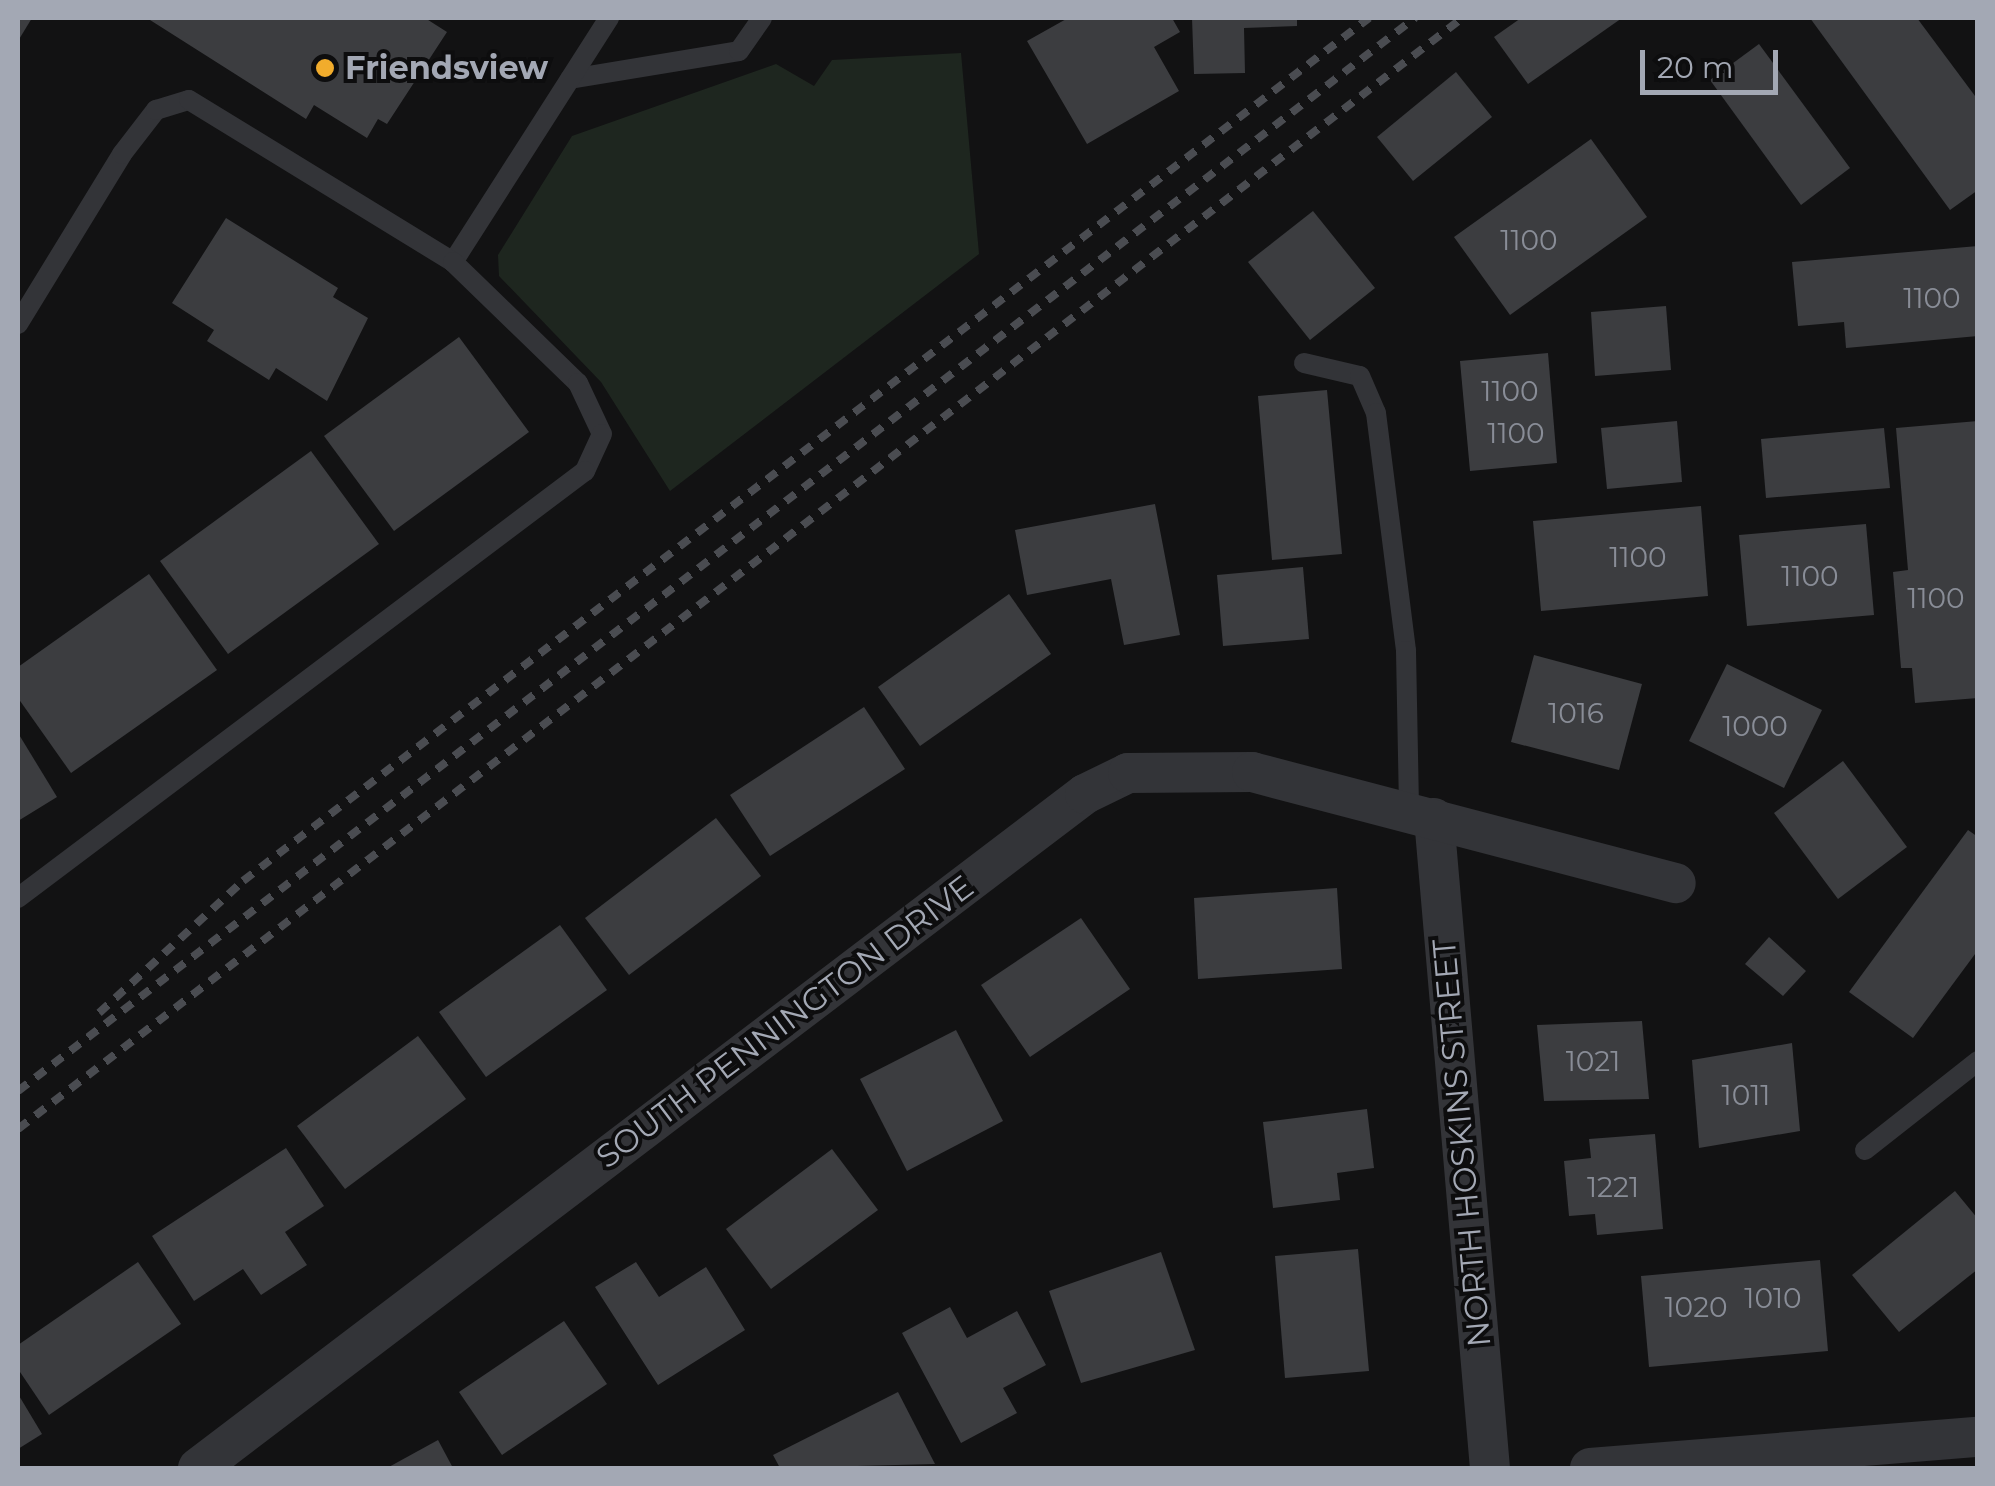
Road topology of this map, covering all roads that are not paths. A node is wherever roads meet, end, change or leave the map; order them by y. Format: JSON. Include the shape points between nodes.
{"nodes":[{"id":1,"x":609,"y":18,"type":"edge"},
{"id":2,"x":762,"y":18,"type":"edge"},
{"id":3,"x":570,"y":79,"type":"junction"},
{"id":4,"x":453,"y":262,"type":"junction"},
{"id":5,"x":18,"y":324,"type":"edge"},
{"id":6,"x":1304,"y":363,"type":"dead end"},
{"id":7,"x":1422,"y":815,"type":"junction"},
{"id":8,"x":1676,"y":883,"type":"dead end"},
{"id":9,"x":18,"y":898,"type":"edge"},
{"id":10,"x":1978,"y":1061,"type":"edge"},
{"id":11,"x":1865,"y":1150,"type":"dead end"},
{"id":12,"x":1978,"y":1437,"type":"edge"},
{"id":13,"x":198,"y":1468,"type":"edge"},
{"id":14,"x":1490,"y":1468,"type":"edge"},
{"id":15,"x":1590,"y":1468,"type":"edge"}],
"edges":[{"from":1,"to":3,"type":"lane"},
{"from":2,"to":3,"type":"lane","via":[[739,51]]},
{"from":3,"to":4,"type":"lane"},
{"from":4,"to":5,"type":"lane","via":[[189,100],[156,110],[122,154]]},
{"from":4,"to":9,"type":"lane","via":[[578,383],[602,434],[585,471]]},
{"from":6,"to":7,"type":"lane","via":[[1360,376],[1376,413]]},
{"from":7,"to":8,"type":"street","name":"SOUTH PENNINGTON DRIVE"},
{"from":7,"to":13,"type":"street","name":"SOUTH PENNINGTON DRIVE","via":[[1252,772],[1182,767],[1128,774],[1084,794]]},
{"from":7,"to":14,"type":"street","name":"NORTH HOSKINS STREET"},
{"from":10,"to":11,"type":"lane"},
{"from":12,"to":15,"type":"street"}]}
